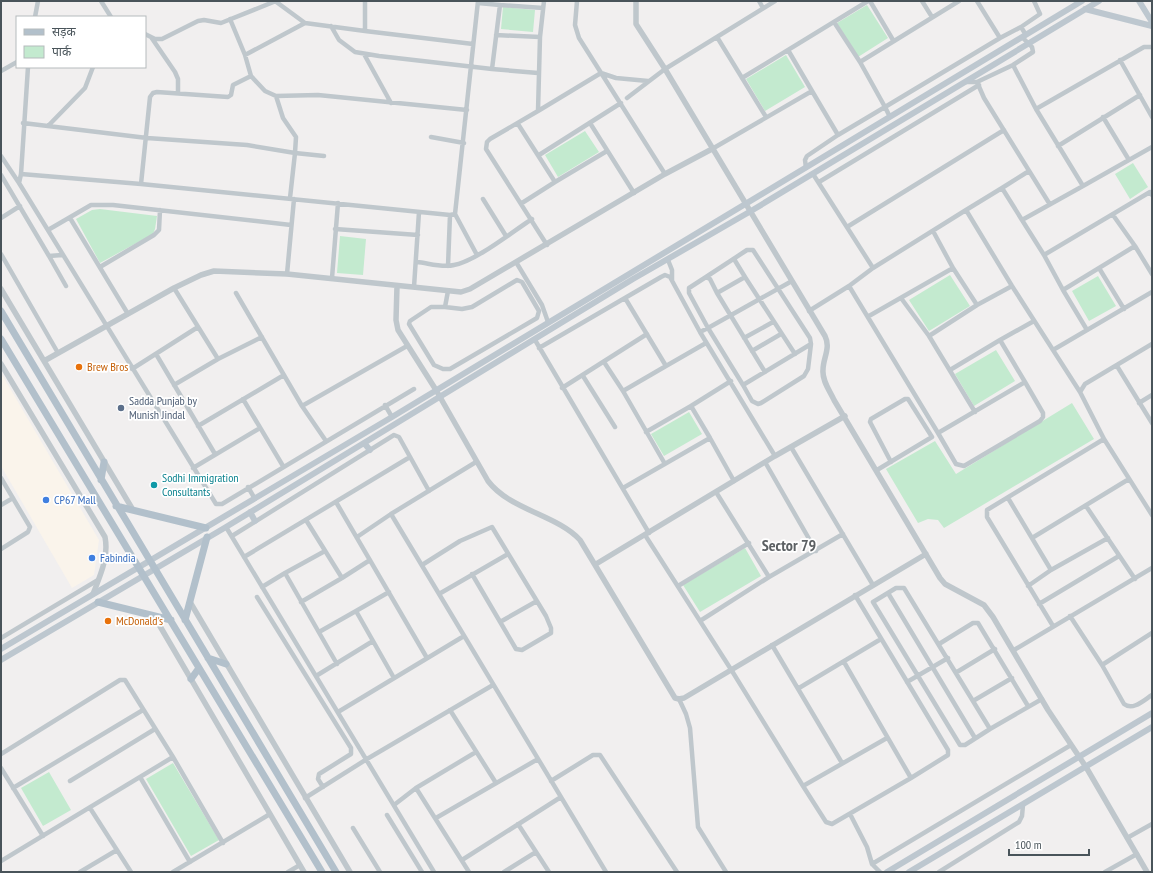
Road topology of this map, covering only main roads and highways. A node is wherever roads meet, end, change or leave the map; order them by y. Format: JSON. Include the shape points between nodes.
{"nodes":[{"id":1,"x":1082,"y":1,"type":"edge"},
{"id":2,"x":1099,"y":1,"type":"edge"},
{"id":3,"x":1139,"y":1,"type":"edge"},
{"id":4,"x":1085,"y":9,"type":"junction"},
{"id":5,"x":1152,"y":22,"type":"edge"},
{"id":6,"x":1152,"y":26,"type":"edge"},
{"id":7,"x":1,"y":311,"type":"edge"},
{"id":8,"x":1,"y":339,"type":"edge"},
{"id":9,"x":364,"y":442,"type":"junction"},
{"id":10,"x":370,"y":450,"type":"road end"},
{"id":11,"x":104,"y":462,"type":"road end"},
{"id":12,"x":101,"y":480,"type":"junction"},
{"id":13,"x":116,"y":506,"type":"junction"},
{"id":14,"x":250,"y":512,"type":"junction"},
{"id":15,"x":255,"y":521,"type":"road end"},
{"id":16,"x":206,"y":528,"type":"junction"},
{"id":17,"x":207,"y":537,"type":"junction"},
{"id":18,"x":150,"y":561,"type":"junction"},
{"id":19,"x":138,"y":567,"type":"junction"},
{"id":20,"x":154,"y":568,"type":"junction"},
{"id":21,"x":144,"y":575,"type":"junction"},
{"id":22,"x":98,"y":602,"type":"junction"},
{"id":23,"x":171,"y":620,"type":"junction"},
{"id":24,"x":185,"y":620,"type":"junction"},
{"id":25,"x":1,"y":649,"type":"edge"},
{"id":26,"x":208,"y":658,"type":"junction"},
{"id":27,"x":1,"y":660,"type":"edge"},
{"id":28,"x":226,"y":664,"type":"road end"},
{"id":29,"x":199,"y":668,"type":"junction"},
{"id":30,"x":191,"y":679,"type":"road end"},
{"id":31,"x":1152,"y":713,"type":"edge"},
{"id":32,"x":1152,"y":727,"type":"edge"},
{"id":33,"x":322,"y":872,"type":"edge"},
{"id":34,"x":336,"y":872,"type":"edge"},
{"id":35,"x":887,"y":872,"type":"edge"},
{"id":36,"x":909,"y":872,"type":"edge"}],
"edges":[{"from":1,"to":16,"type":"main road"},
{"from":2,"to":4,"type":"main road"},
{"from":3,"to":5,"type":"main road"},
{"from":4,"to":6,"type":"main road"},
{"from":4,"to":9,"type":"main road"},
{"from":7,"to":12,"type":"main road"},
{"from":8,"to":19,"type":"main road"},
{"from":9,"to":10,"type":"main road"},
{"from":9,"to":14,"type":"main road"},
{"from":11,"to":12,"type":"main road"},
{"from":12,"to":13,"type":"main road"},
{"from":13,"to":16,"type":"main road"},
{"from":13,"to":18,"type":"main road"},
{"from":14,"to":15,"type":"main road"},
{"from":14,"to":17,"type":"main road"},
{"from":16,"to":18,"type":"main road"},
{"from":17,"to":20,"type":"main road"},
{"from":17,"to":24,"type":"main road"},
{"from":18,"to":19,"type":"main road"},
{"from":18,"to":20,"type":"main road"},
{"from":19,"to":21,"type":"main road"},
{"from":19,"to":25,"type":"main road"},
{"from":20,"to":21,"type":"main road"},
{"from":20,"to":24,"type":"main road"},
{"from":21,"to":22,"type":"main road"},
{"from":21,"to":23,"type":"main road"},
{"from":22,"to":23,"type":"main road"},
{"from":22,"to":27,"type":"main road"},
{"from":23,"to":29,"type":"main road"},
{"from":24,"to":26,"type":"main road"},
{"from":26,"to":28,"type":"main road"},
{"from":26,"to":34,"type":"main road"},
{"from":29,"to":30,"type":"main road"},
{"from":29,"to":33,"type":"main road"},
{"from":31,"to":35,"type":"main road"},
{"from":32,"to":36,"type":"main road"}]}
